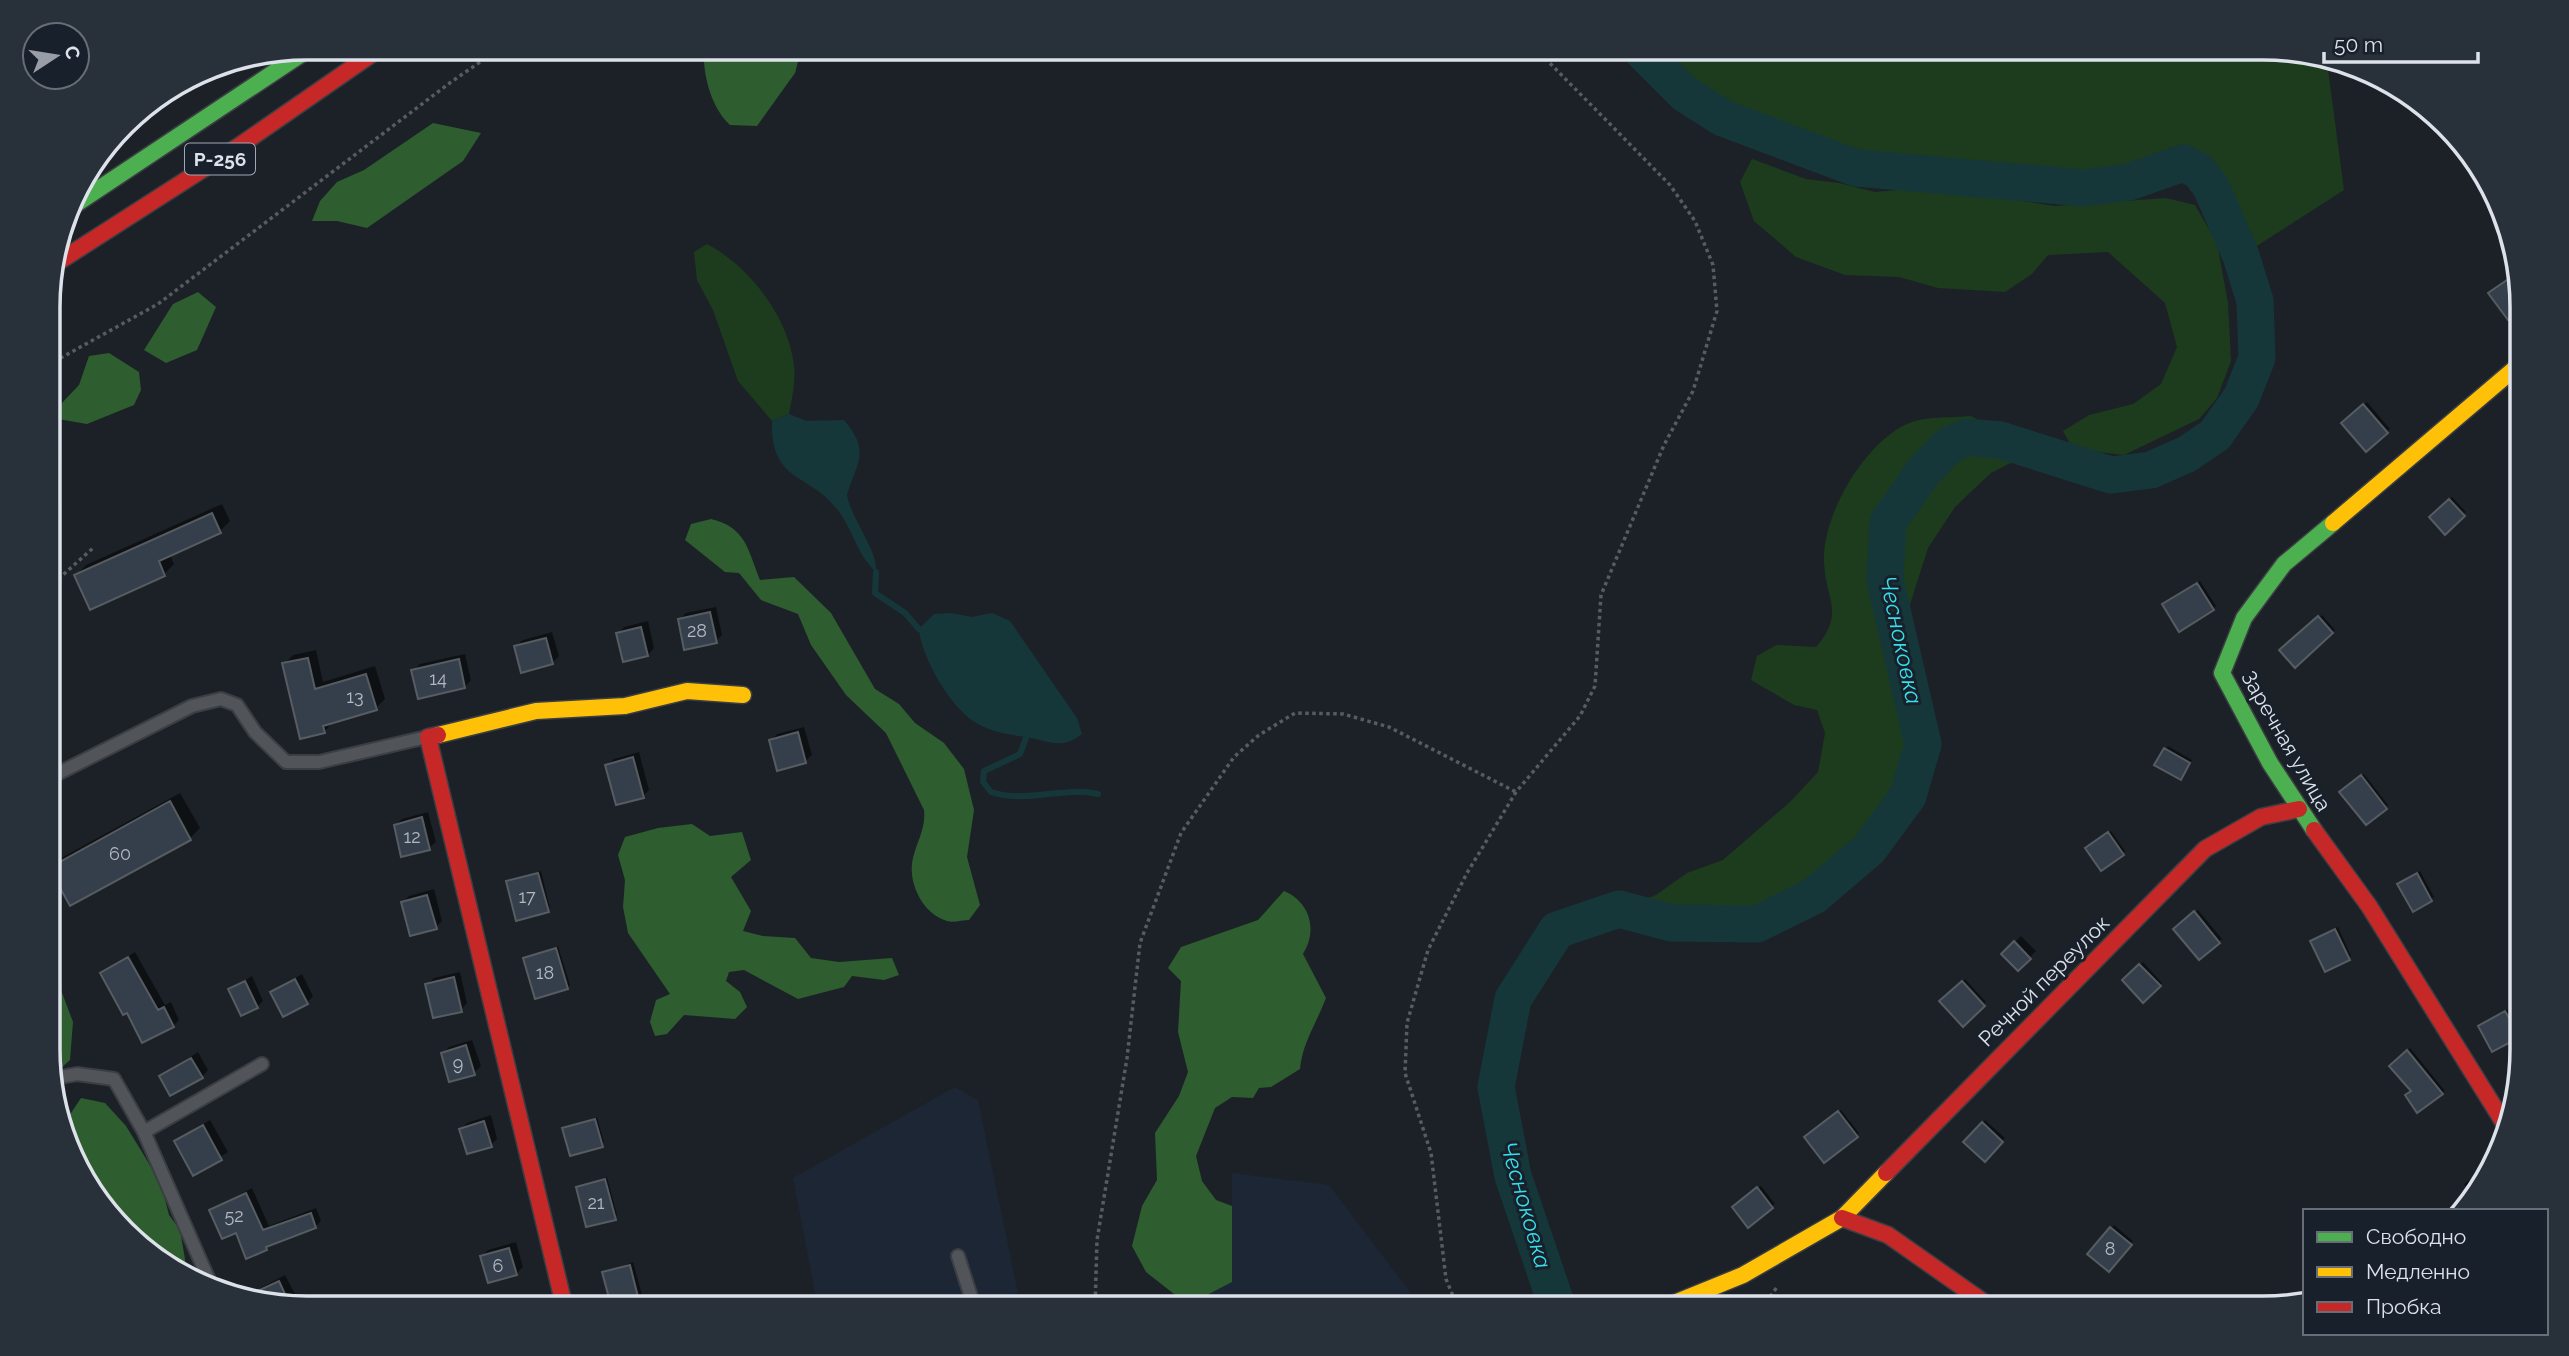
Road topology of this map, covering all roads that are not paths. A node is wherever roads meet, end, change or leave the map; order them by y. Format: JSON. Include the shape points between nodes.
{"nodes":[{"id":1,"x":292,"y":60,"type":"edge"},
{"id":2,"x":363,"y":60,"type":"edge"},
{"id":3,"x":84,"y":198,"type":"edge"},
{"id":4,"x":64,"y":258,"type":"edge"},
{"id":5,"x":2510,"y":373,"type":"edge"},
{"id":6,"x":743,"y":695,"type":"dead end"},
{"id":7,"x":428,"y":737,"type":"junction"},
{"id":8,"x":60,"y":772,"type":"edge"},
{"id":9,"x":2299,"y":809,"type":"junction"},
{"id":10,"x":262,"y":1064,"type":"dead end"},
{"id":11,"x":61,"y":1077,"type":"edge"},
{"id":12,"x":2500,"y":1117,"type":"edge"},
{"id":13,"x":144,"y":1132,"type":"junction"},
{"id":14,"x":1842,"y":1218,"type":"junction"},
{"id":15,"x":958,"y":1256,"type":"dead end"},
{"id":16,"x":207,"y":1276,"type":"edge"},
{"id":17,"x":562,"y":1296,"type":"edge"},
{"id":18,"x":971,"y":1296,"type":"edge"},
{"id":19,"x":1691,"y":1296,"type":"edge"},
{"id":20,"x":1975,"y":1296,"type":"edge"}],
"edges":[{"from":1,"to":3,"type":"main road","number":"Р-256"},
{"from":2,"to":4,"type":"main road","number":"Р-256"},
{"from":5,"to":9,"type":"main road","name":"Заречная улица","via":[[2284,564],[2244,618],[2222,673]]},
{"from":6,"to":7,"type":"main road","via":[[687,691],[625,705],[536,711]]},
{"from":7,"to":8,"type":"lane","via":[[320,762],[286,762],[255,732],[237,705],[221,699],[192,706]]},
{"from":7,"to":17,"type":"main road"},
{"from":9,"to":12,"type":"main road","name":"Заречная улица","via":[[2369,906]]},
{"from":9,"to":14,"type":"main road","name":"Речной переулок","via":[[2276,810],[2252,819],[2205,849]]},
{"from":10,"to":13,"type":"lane"},
{"from":11,"to":13,"type":"lane","via":[[114,1079]]},
{"from":13,"to":16,"type":"lane"},
{"from":14,"to":19,"type":"main road","name":"Речной переулок","via":[[1743,1275]]},
{"from":14,"to":20,"type":"main road","via":[[1888,1235]]},
{"from":15,"to":18,"type":"lane"}]}
